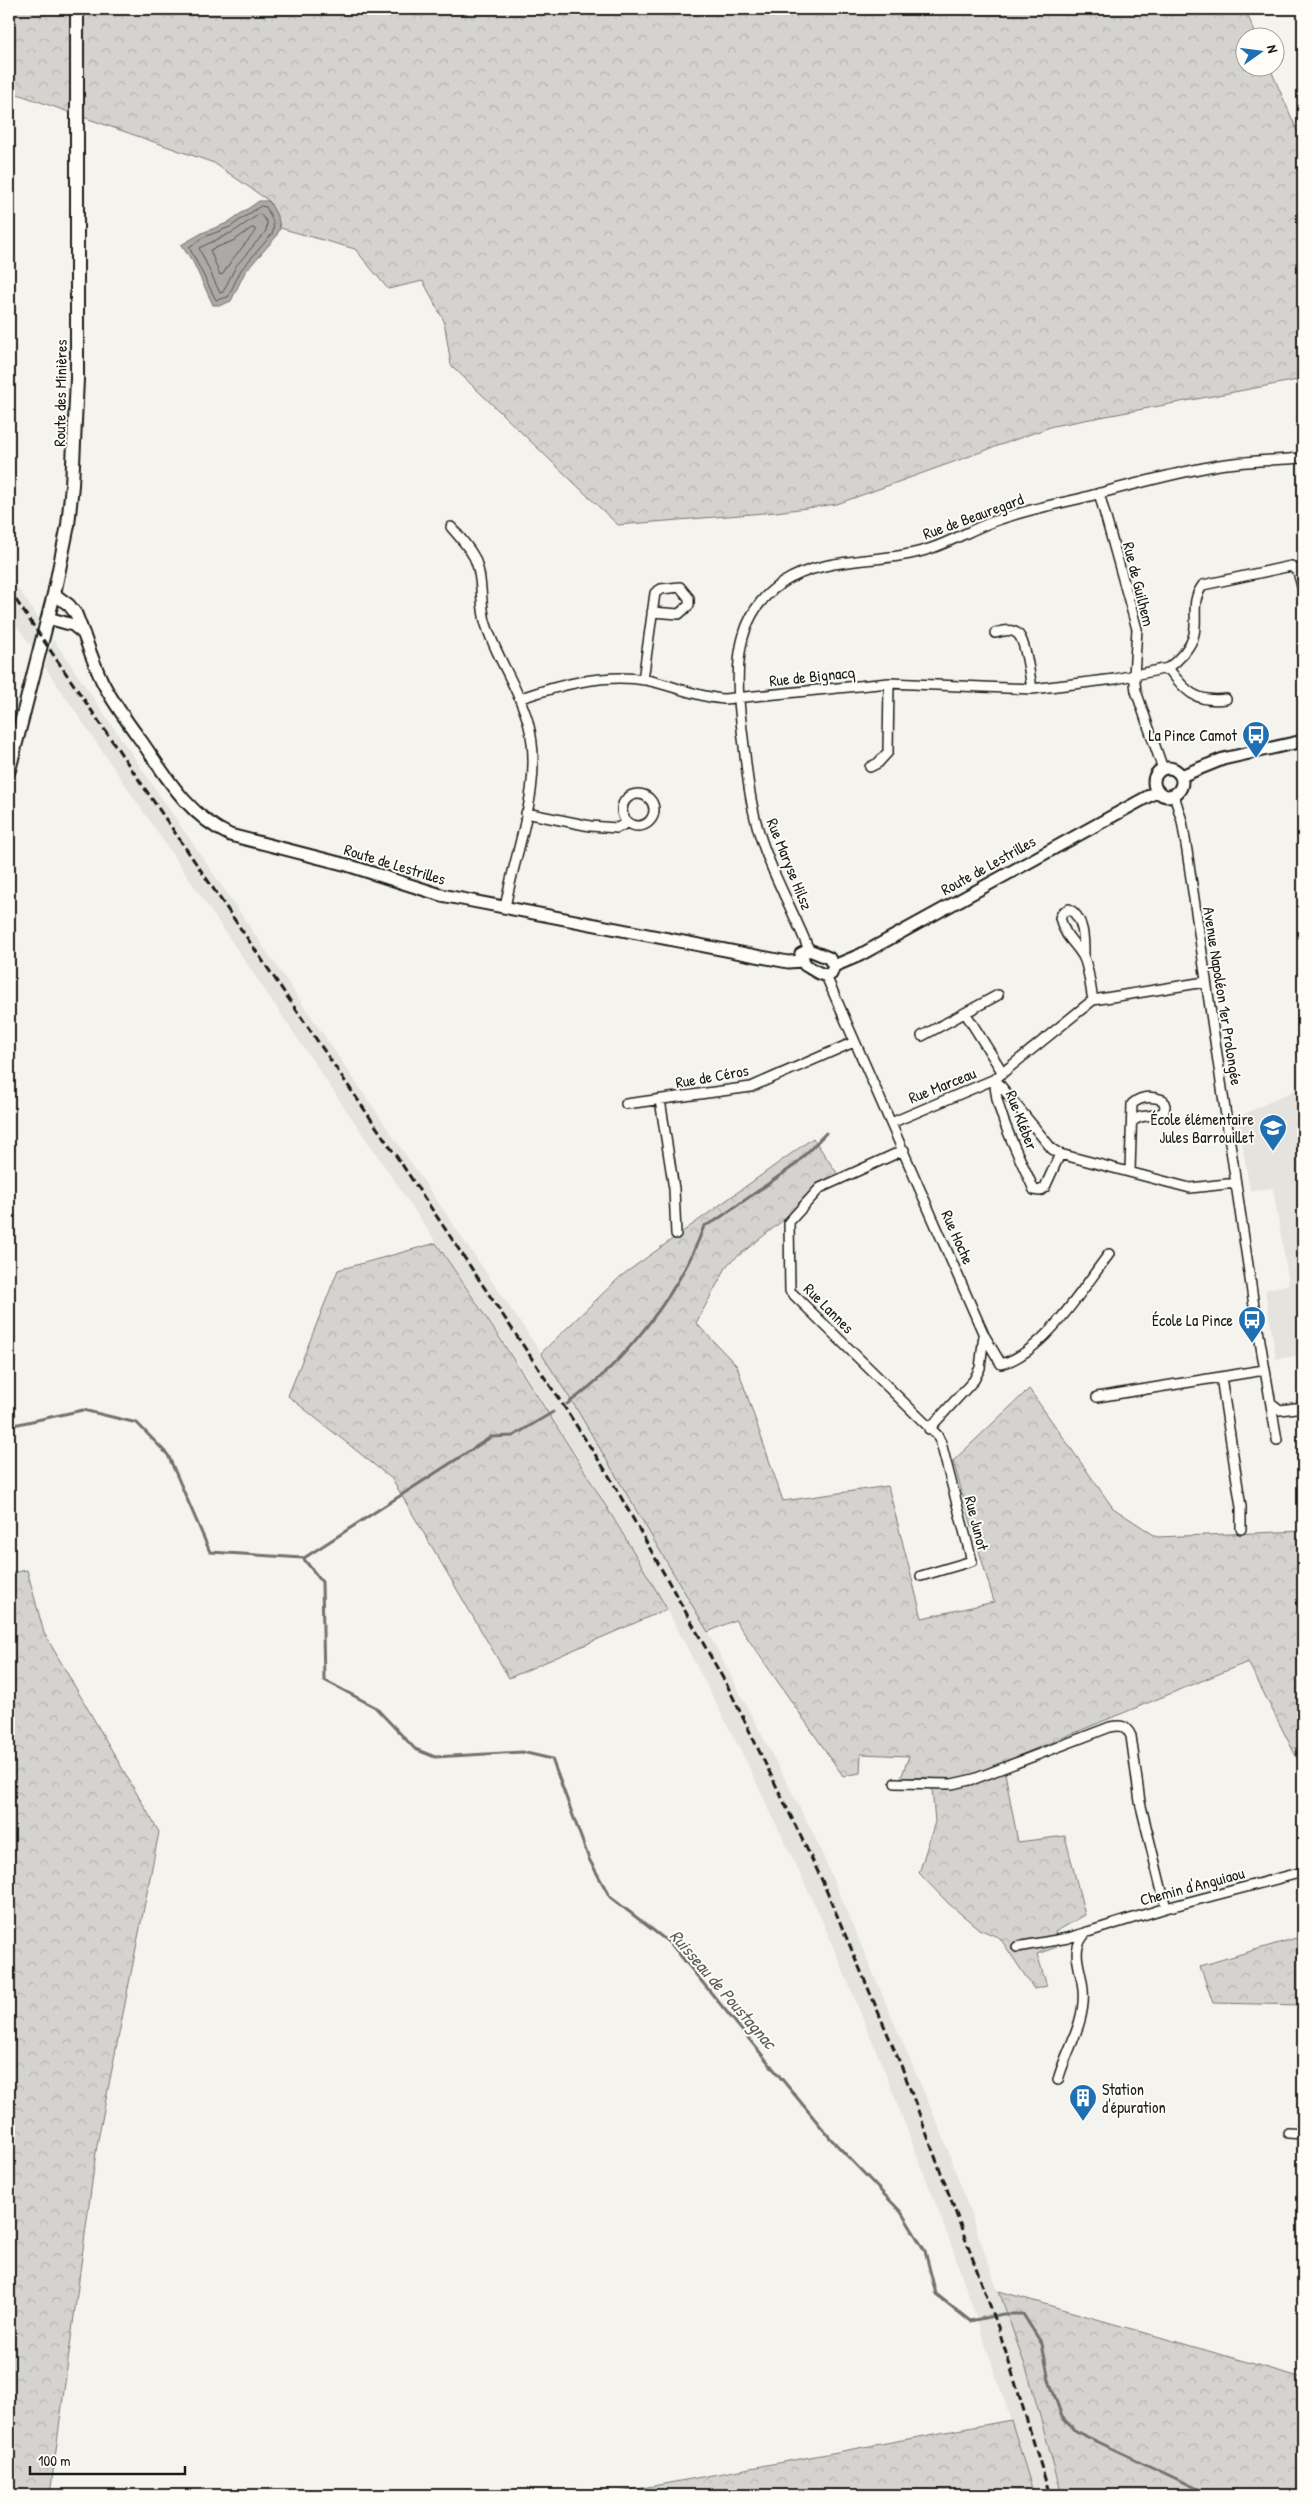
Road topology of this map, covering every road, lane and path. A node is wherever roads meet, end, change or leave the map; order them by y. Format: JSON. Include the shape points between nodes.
{"nodes":[{"id":1,"x":78,"y":9,"type":"edge"},
{"id":2,"x":1303,"y":458,"type":"edge"},
{"id":3,"x":1099,"y":493,"type":"junction"},
{"id":4,"x":451,"y":527,"type":"dead end"},
{"id":5,"x":1303,"y":590,"type":"edge"},
{"id":6,"x":54,"y":594,"type":"junction"},
{"id":7,"x":652,"y":612,"type":"dead end"},
{"id":8,"x":48,"y":618,"type":"junction"},
{"id":9,"x":994,"y":633,"type":"dead end"},
{"id":10,"x":84,"y":634,"type":"junction"},
{"id":11,"x":1168,"y":668,"type":"junction"},
{"id":12,"x":1134,"y":676,"type":"junction"},
{"id":13,"x":643,"y":680,"type":"junction"},
{"id":14,"x":889,"y":683,"type":"junction"},
{"id":15,"x":1032,"y":690,"type":"junction"},
{"id":16,"x":521,"y":698,"type":"junction"},
{"id":17,"x":738,"y":698,"type":"junction"},
{"id":18,"x":1226,"y":698,"type":"dead end"},
{"id":19,"x":1303,"y":741,"type":"edge"},
{"id":20,"x":870,"y":767,"type":"dead end"},
{"id":21,"x":9,"y":770,"type":"edge"},
{"id":22,"x":1162,"y":770,"type":"junction"},
{"id":23,"x":1181,"y":776,"type":"junction"},
{"id":24,"x":1158,"y":791,"type":"junction"},
{"id":25,"x":1174,"y":795,"type":"junction"},
{"id":26,"x":526,"y":813,"type":"junction"},
{"id":27,"x":628,"y":823,"type":"dead end"},
{"id":28,"x":505,"y":908,"type":"junction"},
{"id":29,"x":809,"y":950,"type":"junction"},
{"id":30,"x":1084,"y":958,"type":"junction"},
{"id":31,"x":802,"y":961,"type":"junction"},
{"id":32,"x":834,"y":966,"type":"junction"},
{"id":33,"x":826,"y":976,"type":"junction"},
{"id":34,"x":1205,"y":982,"type":"junction"},
{"id":35,"x":998,"y":995,"type":"dead end"},
{"id":36,"x":1093,"y":1000,"type":"junction"},
{"id":37,"x":966,"y":1014,"type":"junction"},
{"id":38,"x":922,"y":1036,"type":"dead end"},
{"id":39,"x":854,"y":1042,"type":"junction"},
{"id":40,"x":1003,"y":1073,"type":"junction"},
{"id":41,"x":995,"y":1079,"type":"junction"},
{"id":42,"x":660,"y":1100,"type":"junction"},
{"id":43,"x":626,"y":1104,"type":"dead end"},
{"id":44,"x":1132,"y":1122,"type":"dead end"},
{"id":45,"x":891,"y":1123,"type":"junction"},
{"id":46,"x":904,"y":1150,"type":"junction"},
{"id":47,"x":1060,"y":1154,"type":"junction"},
{"id":48,"x":1130,"y":1171,"type":"junction"},
{"id":49,"x":1236,"y":1183,"type":"junction"},
{"id":50,"x":676,"y":1234,"type":"dead end"},
{"id":51,"x":1109,"y":1254,"type":"dead end"},
{"id":52,"x":984,"y":1335,"type":"junction"},
{"id":53,"x":1264,"y":1370,"type":"junction"},
{"id":54,"x":1221,"y":1377,"type":"junction"},
{"id":55,"x":1097,"y":1397,"type":"dead end"},
{"id":56,"x":1271,"y":1403,"type":"junction"},
{"id":57,"x":1303,"y":1407,"type":"edge"},
{"id":58,"x":929,"y":1428,"type":"junction"},
{"id":59,"x":1277,"y":1440,"type":"dead end"},
{"id":60,"x":941,"y":1443,"type":"joint"},
{"id":61,"x":1241,"y":1529,"type":"dead end"},
{"id":62,"x":921,"y":1576,"type":"dead end"},
{"id":63,"x":896,"y":1783,"type":"dead end"},
{"id":64,"x":1303,"y":1872,"type":"edge"},
{"id":65,"x":1166,"y":1908,"type":"junction"},
{"id":66,"x":1090,"y":1930,"type":"junction"},
{"id":67,"x":1017,"y":1947,"type":"dead end"},
{"id":68,"x":1058,"y":2080,"type":"dead end"},
{"id":69,"x":1288,"y":2133,"type":"dead end"},
{"id":70,"x":1303,"y":2134,"type":"edge"}],
"edges":[{"from":1,"to":6,"type":"main road","name":"Route des Minières","via":[[75,450],[68,524]]},
{"from":2,"to":3,"type":"street","name":"Rue de Beauregard","via":[[1219,465]]},
{"from":3,"to":12,"type":"street","name":"Rue de Guilhem","via":[[1137,629]]},
{"from":3,"to":17,"type":"street","name":"Rue de Beauregard","via":[[993,521],[911,554],[822,566],[782,583],[755,610],[745,630],[737,670]]},
{"from":4,"to":16,"type":"street","via":[[474,558],[490,636]]},
{"from":5,"to":11,"type":"street","via":[[1298,572],[1291,566],[1203,585],[1196,595],[1194,636],[1178,661]]},
{"from":6,"to":8,"type":"main road","name":"Route des Minières"},
{"from":6,"to":10,"type":"street","name":"Route de Lestrilles","via":[[76,614]]},
{"from":7,"to":13,"type":"street"},
{"from":8,"to":10,"type":"street","via":[[73,625]]},
{"from":8,"to":21,"type":"main road","name":"Route des Minières"},
{"from":9,"to":15,"type":"street","via":[[1008,630],[1018,635]]},
{"from":10,"to":28,"type":"street","name":"Route de Lestrilles","via":[[103,682],[120,711],[174,789],[191,810],[211,826],[230,835],[347,865],[441,895]]},
{"from":11,"to":12,"type":"street","name":"Rue de Bignacq"},
{"from":11,"to":18,"type":"street","via":[[1183,688],[1198,697],[1208,701]]},
{"from":12,"to":15,"type":"street","name":"Rue de Bignacq"},
{"from":12,"to":22,"type":"street","name":"Rue de Guilhem","via":[[1144,719]]},
{"from":13,"to":16,"type":"street","name":"Rue de Bignacq","via":[[589,680]]},
{"from":13,"to":17,"type":"street","name":"Rue de Bignacq","via":[[708,698]]},
{"from":14,"to":15,"type":"street","name":"Rue de Bignacq"},
{"from":14,"to":17,"type":"street","name":"Rue de Bignacq"},
{"from":14,"to":20,"type":"street","via":[[888,752],[878,764]]},
{"from":16,"to":26,"type":"street","via":[[532,745],[532,776]]},
{"from":17,"to":29,"type":"street","name":"Rue Maryse Hilsz","via":[[758,830]]},
{"from":19,"to":23,"type":"street","via":[[1224,759]]},
{"from":22,"to":23,"type":"street","via":[[1175,770]]},
{"from":22,"to":24,"type":"street","via":[[1154,782]]},
{"from":23,"to":25,"type":"street","via":[[1180,789]]},
{"from":24,"to":25,"type":"street","via":[[1163,795]]},
{"from":24,"to":32,"type":"street","name":"Route de Lestrilles","via":[[860,955]]},
{"from":25,"to":34,"type":"street","name":"Avenue Napoléon 1er Prolongée","via":[[1185,836]]},
{"from":26,"to":27,"type":"street","via":[[617,828]]},
{"from":26,"to":28,"type":"street"},
{"from":28,"to":31,"type":"street","name":"Route de Lestrilles","via":[[788,962]]},
{"from":29,"to":31,"type":"street","via":[[802,954]]},
{"from":29,"to":32,"type":"street","via":[[829,958]]},
{"from":30,"to":30,"type":"street","via":[[1063,928],[1060,918],[1069,909],[1075,912],[1083,933]]},
{"from":30,"to":36,"type":"street"},
{"from":31,"to":33,"type":"street"},
{"from":32,"to":33,"type":"street","via":[[834,971]]},
{"from":33,"to":39,"type":"street","name":"Rue Hoche"},
{"from":34,"to":36,"type":"street","name":"Rue Marceau"},
{"from":34,"to":49,"type":"street","name":"Avenue Napoléon 1er Prolongée"},
{"from":35,"to":37,"type":"street"},
{"from":36,"to":40,"type":"street","name":"Rue Marceau"},
{"from":37,"to":38,"type":"street"},
{"from":37,"to":40,"type":"street","name":"Rue Marceau"},
{"from":39,"to":42,"type":"street","name":"Rue de Céros","via":[[751,1087]]},
{"from":39,"to":45,"type":"street","name":"Rue Hoche"},
{"from":40,"to":41,"type":"street","name":"Rue Marceau"},
{"from":41,"to":45,"type":"street","name":"Rue Marceau"},
{"from":41,"to":47,"type":"street","name":"Rue Kléber","via":[[1052,1149]]},
{"from":41,"to":47,"type":"street","name":"Rue Kléber","via":[[994,1092],[999,1108],[1034,1190],[1040,1191],[1045,1187]]},
{"from":42,"to":43,"type":"street","name":"Rue de Céros"},
{"from":42,"to":50,"type":"street","via":[[674,1189]]},
{"from":44,"to":48,"type":"street"},
{"from":45,"to":46,"type":"street","name":"Rue Hoche"},
{"from":46,"to":52,"type":"street","name":"Rue Hoche"},
{"from":46,"to":58,"type":"street","name":"Rue Lannes","via":[[820,1188],[789,1222],[790,1290]]},
{"from":47,"to":48,"type":"street","name":"Rue Kléber"},
{"from":48,"to":49,"type":"street","name":"Rue Kléber","via":[[1190,1188]]},
{"from":49,"to":53,"type":"street","name":"Avenue Napoléon 1er Prolongée"},
{"from":51,"to":52,"type":"street","name":"Rue Hoche","via":[[1048,1332],[1015,1361],[1001,1364]]},
{"from":52,"to":58,"type":"street","via":[[980,1368],[974,1380]]},
{"from":53,"to":54,"type":"street"},
{"from":53,"to":56,"type":"street","name":"Avenue Napoléon 1er Prolongée"},
{"from":54,"to":55,"type":"street"},
{"from":54,"to":61,"type":"street","via":[[1241,1507]]},
{"from":56,"to":57,"type":"street","via":[[1280,1410]]},
{"from":56,"to":59,"type":"street","name":"Avenue Napoléon 1er Prolongée"},
{"from":58,"to":60,"type":"street","name":"Rue Lannes"},
{"from":60,"to":62,"type":"street","name":"Rue Junot","via":[[972,1561]]},
{"from":63,"to":65,"type":"street","via":[[952,1784],[974,1779],[1121,1725],[1131,1736],[1140,1802]]},
{"from":64,"to":65,"type":"street","name":"Chemin d'Anguiaou"},
{"from":65,"to":66,"type":"street","name":"Chemin d'Anguiaou"},
{"from":66,"to":67,"type":"street","name":"Chemin d'Anguiaou","via":[[1068,1938]]},
{"from":66,"to":68,"type":"street","via":[[1076,1949],[1084,1991],[1082,2010],[1076,2036]]},
{"from":69,"to":70,"type":"street"}]}
